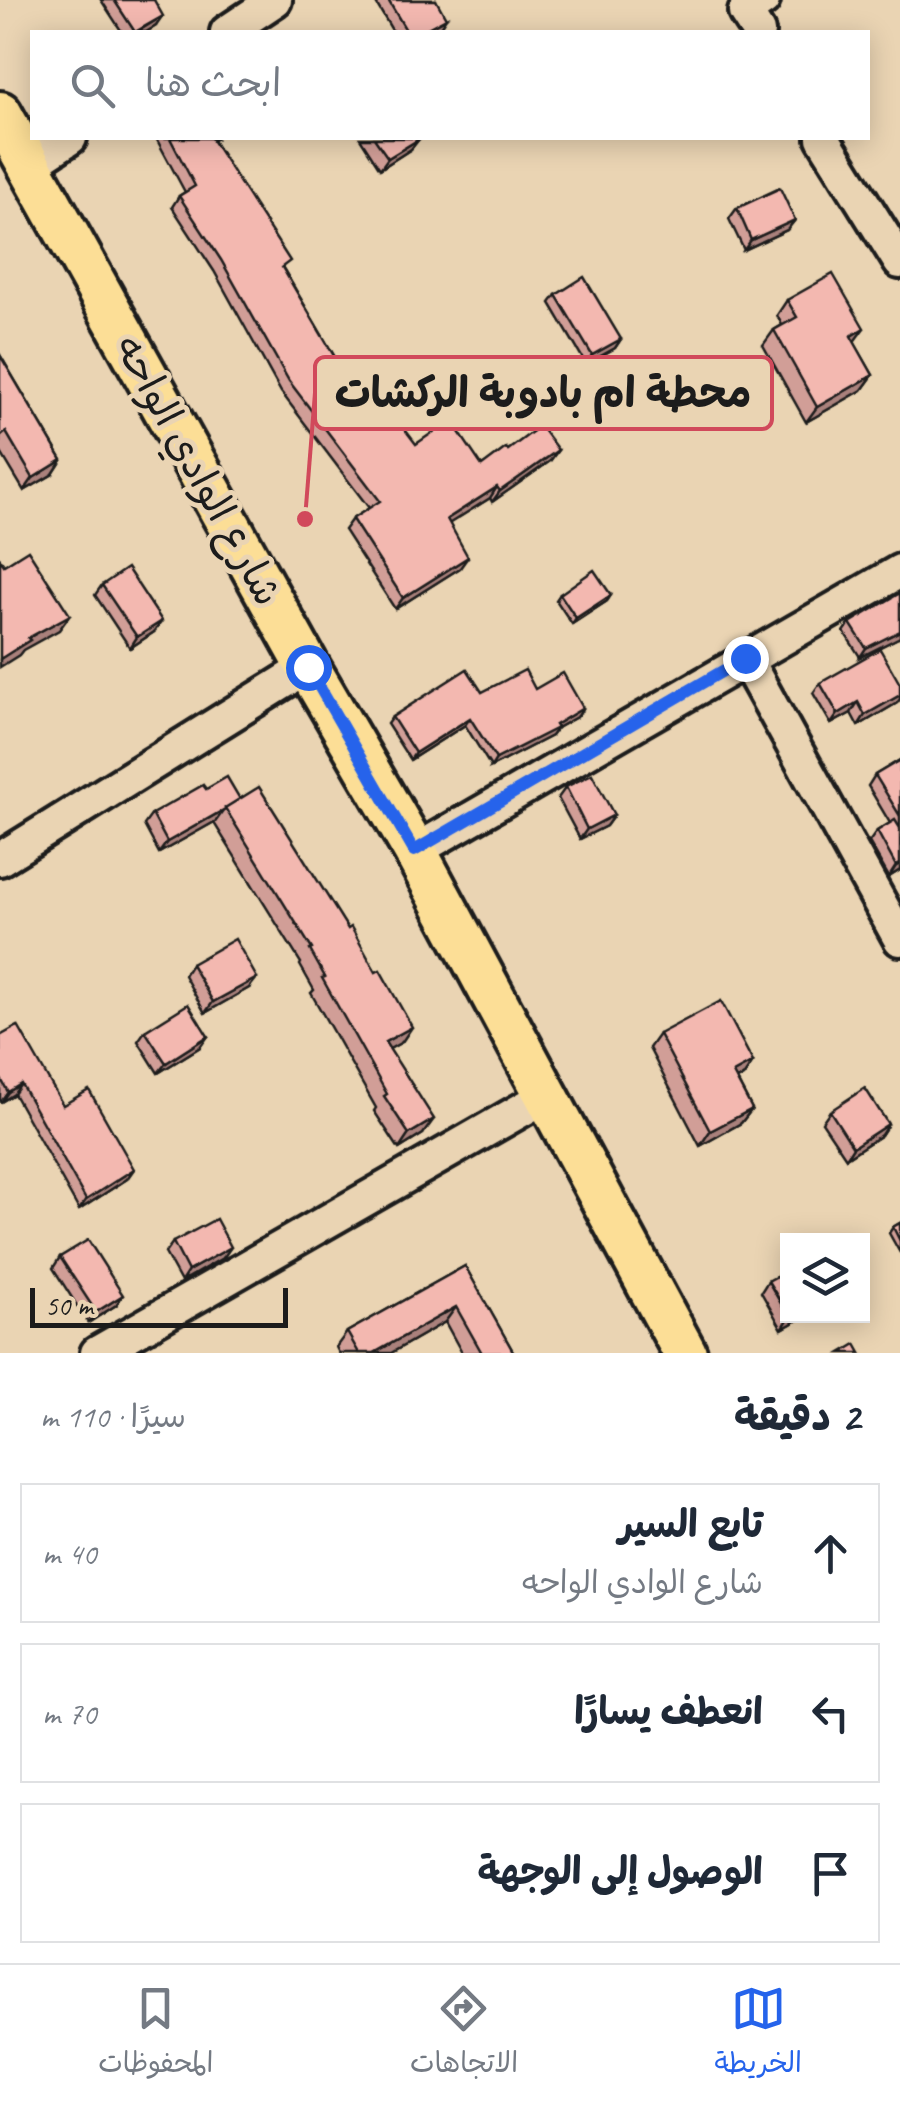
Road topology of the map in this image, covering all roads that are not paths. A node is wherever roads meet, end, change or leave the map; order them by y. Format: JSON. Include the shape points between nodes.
{"nodes":[{"id":1,"x":275,"y":0,"type":"edge"},
{"id":2,"x":763,"y":0,"type":"edge"},
{"id":3,"x":229,"y":30,"type":"edge"},
{"id":4,"x":757,"y":30,"type":"edge"},
{"id":5,"x":0,"y":113,"type":"edge"},
{"id":6,"x":67,"y":140,"type":"edge"},
{"id":7,"x":824,"y":140,"type":"edge"},
{"id":8,"x":30,"y":165,"type":"junction"},
{"id":9,"x":900,"y":262,"type":"edge"},
{"id":10,"x":900,"y":570,"type":"edge"},
{"id":11,"x":745,"y":658,"type":"junction"},
{"id":12,"x":308,"y":667,"type":"junction"},
{"id":13,"x":414,"y":851,"type":"junction"},
{"id":14,"x":0,"y":859,"type":"edge"},
{"id":15,"x":900,"y":939,"type":"edge"},
{"id":16,"x":546,"y":1096,"type":"junction"},
{"id":17,"x":97,"y":1353,"type":"edge"},
{"id":18,"x":685,"y":1353,"type":"edge"}],
"edges":[{"from":1,"to":3,"type":"street"},
{"from":2,"to":4,"type":"street","via":[[745,12]]},
{"from":5,"to":8,"type":"main road","name":"شارع الوادي الواحه"},
{"from":6,"to":8,"type":"street"},
{"from":7,"to":9,"type":"street"},
{"from":8,"to":12,"type":"main road","name":"شارع الوادي الواحه"},
{"from":10,"to":11,"type":"street"},
{"from":11,"to":13,"type":"street"},
{"from":11,"to":15,"type":"street"},
{"from":12,"to":13,"type":"main road","name":"شارع الوادي الواحه"},
{"from":12,"to":14,"type":"street"},
{"from":13,"to":16,"type":"main road","name":"شارع الوادي الواحه"},
{"from":16,"to":17,"type":"street"},
{"from":16,"to":18,"type":"main road","name":"شارع الوادي الواحه"}]}
